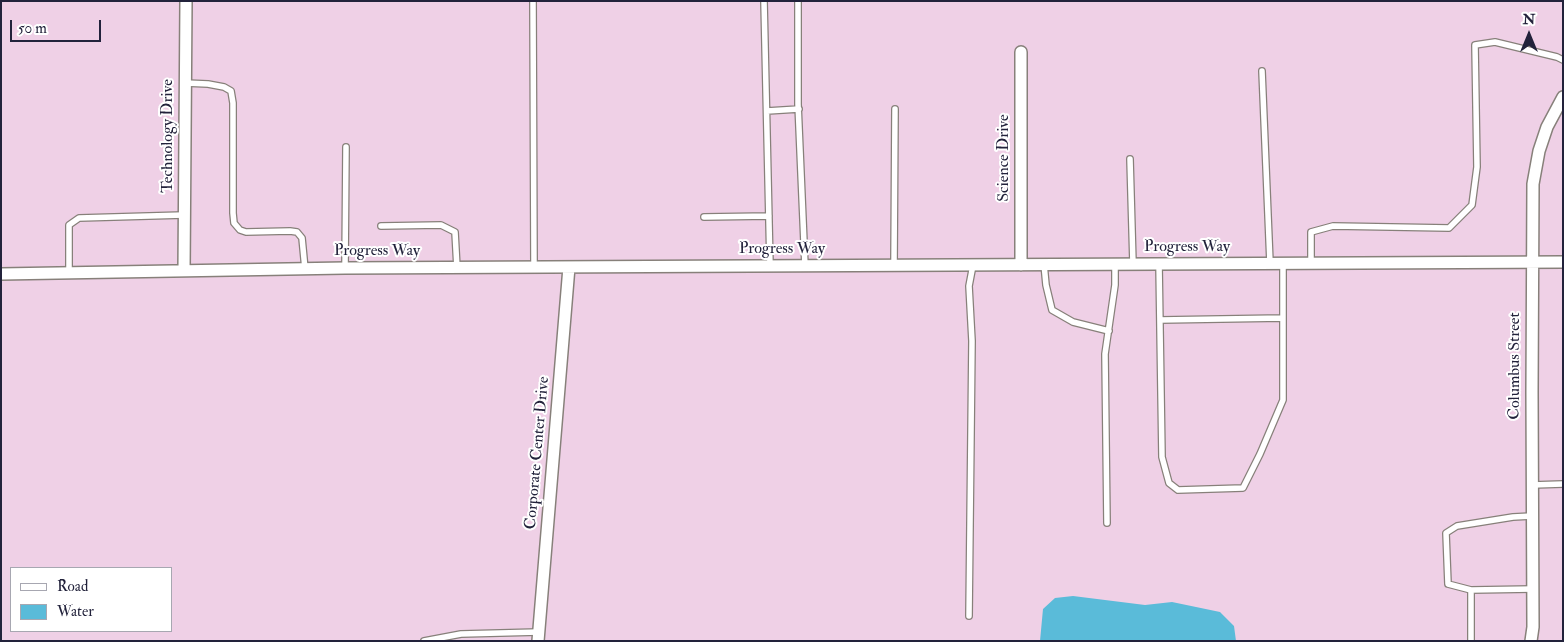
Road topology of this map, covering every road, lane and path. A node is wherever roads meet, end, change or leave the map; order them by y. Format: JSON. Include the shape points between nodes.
{"nodes":[{"id":1,"x":186,"y":1,"type":"edge"},
{"id":2,"x":533,"y":1,"type":"edge"},
{"id":3,"x":764,"y":1,"type":"edge"},
{"id":4,"x":798,"y":1,"type":"edge"},
{"id":5,"x":1021,"y":52,"type":"dead end"},
{"id":6,"x":1563,"y":60,"type":"edge"},
{"id":7,"x":1262,"y":71,"type":"dead end"},
{"id":8,"x":185,"y":83,"type":"junction"},
{"id":9,"x":1563,"y":97,"type":"edge"},
{"id":10,"x":798,"y":109,"type":"junction"},
{"id":11,"x":895,"y":109,"type":"dead end"},
{"id":12,"x":766,"y":111,"type":"junction"},
{"id":13,"x":346,"y":147,"type":"dead end"},
{"id":14,"x":1130,"y":158,"type":"dead end"},
{"id":15,"x":184,"y":215,"type":"junction"},
{"id":16,"x":769,"y":216,"type":"junction"},
{"id":17,"x":704,"y":217,"type":"dead end"},
{"id":18,"x":381,"y":226,"type":"dead end"},
{"id":19,"x":1533,"y":262,"type":"junction"},
{"id":20,"x":1563,"y":262,"type":"edge"},
{"id":21,"x":1270,"y":263,"type":"junction"},
{"id":22,"x":1283,"y":263,"type":"junction"},
{"id":23,"x":1311,"y":263,"type":"junction"},
{"id":24,"x":1044,"y":264,"type":"junction"},
{"id":25,"x":1115,"y":264,"type":"junction"},
{"id":26,"x":1133,"y":264,"type":"junction"},
{"id":27,"x":1159,"y":264,"type":"junction"},
{"id":28,"x":894,"y":265,"type":"junction"},
{"id":29,"x":973,"y":265,"type":"junction"},
{"id":30,"x":1021,"y":265,"type":"junction"},
{"id":31,"x":770,"y":266,"type":"junction"},
{"id":32,"x":805,"y":266,"type":"junction"},
{"id":33,"x":534,"y":267,"type":"junction"},
{"id":34,"x":569,"y":267,"type":"junction"},
{"id":35,"x":345,"y":268,"type":"junction"},
{"id":36,"x":457,"y":268,"type":"junction"},
{"id":37,"x":305,"y":269,"type":"junction"},
{"id":38,"x":184,"y":271,"type":"junction"},
{"id":39,"x":69,"y":273,"type":"junction"},
{"id":40,"x":1,"y":274,"type":"edge"},
{"id":41,"x":1283,"y":318,"type":"junction"},
{"id":42,"x":1160,"y":320,"type":"junction"},
{"id":43,"x":1108,"y":331,"type":"junction"},
{"id":44,"x":1563,"y":484,"type":"edge"},
{"id":45,"x":1532,"y":485,"type":"junction"},
{"id":46,"x":1532,"y":516,"type":"junction"},
{"id":47,"x":1107,"y":523,"type":"dead end"},
{"id":48,"x":1533,"y":589,"type":"junction"},
{"id":49,"x":1471,"y":590,"type":"junction"},
{"id":50,"x":969,"y":616,"type":"dead end"},
{"id":51,"x":538,"y":636,"type":"edge"},
{"id":52,"x":424,"y":641,"type":"edge"},
{"id":53,"x":1471,"y":641,"type":"edge"},
{"id":54,"x":1531,"y":641,"type":"edge"}],
"edges":[{"from":1,"to":8,"type":"street","name":"Technology Drive"},
{"from":2,"to":33,"type":"lane"},
{"from":3,"to":12,"type":"lane"},
{"from":4,"to":10,"type":"lane"},
{"from":5,"to":30,"type":"street","name":"Science Drive"},
{"from":6,"to":23,"type":"lane","via":[[1495,42],[1475,45],[1477,167],[1472,205],[1449,228],[1333,226],[1311,232]]},
{"from":7,"to":21,"type":"lane"},
{"from":8,"to":15,"type":"street","name":"Technology Drive"},
{"from":8,"to":37,"type":"lane","via":[[208,84],[230,91],[233,103],[234,223],[246,232],[297,232],[302,238]]},
{"from":9,"to":19,"type":"street","name":"Columbus Street","via":[[1542,143],[1533,184]]},
{"from":10,"to":12,"type":"lane"},
{"from":10,"to":32,"type":"lane"},
{"from":11,"to":28,"type":"lane"},
{"from":12,"to":16,"type":"lane"},
{"from":13,"to":35,"type":"lane"},
{"from":14,"to":26,"type":"lane"},
{"from":15,"to":38,"type":"street","name":"Technology Drive"},
{"from":15,"to":39,"type":"lane","via":[[80,218],[69,225]]},
{"from":16,"to":17,"type":"lane"},
{"from":16,"to":31,"type":"lane"},
{"from":18,"to":36,"type":"lane","via":[[441,225],[455,232]]},
{"from":19,"to":20,"type":"street","name":"Progress Way"},
{"from":19,"to":23,"type":"street","name":"Progress Way"},
{"from":19,"to":45,"type":"street","name":"Columbus Street"},
{"from":21,"to":22,"type":"street","name":"Progress Way"},
{"from":21,"to":27,"type":"street","name":"Progress Way"},
{"from":22,"to":23,"type":"street","name":"Progress Way"},
{"from":22,"to":41,"type":"lane"},
{"from":24,"to":25,"type":"street","name":"Progress Way"},
{"from":24,"to":30,"type":"street","name":"Progress Way"},
{"from":24,"to":43,"type":"lane","via":[[1052,310],[1073,322]]},
{"from":25,"to":26,"type":"street","name":"Progress Way"},
{"from":25,"to":43,"type":"lane"},
{"from":26,"to":27,"type":"street","name":"Progress Way"},
{"from":27,"to":42,"type":"lane"},
{"from":28,"to":29,"type":"street","name":"Progress Way"},
{"from":28,"to":32,"type":"street","name":"Progress Way"},
{"from":29,"to":30,"type":"street","name":"Progress Way"},
{"from":29,"to":50,"type":"lane","via":[[969,286],[972,342]]},
{"from":31,"to":32,"type":"street","name":"Progress Way"},
{"from":31,"to":34,"type":"street","name":"Progress Way"},
{"from":33,"to":34,"type":"street","name":"Progress Way"},
{"from":33,"to":36,"type":"street","name":"Progress Way"},
{"from":34,"to":51,"type":"street","name":"Corporate Center Drive"},
{"from":35,"to":36,"type":"street","name":"Progress Way"},
{"from":35,"to":37,"type":"street","name":"Progress Way"},
{"from":37,"to":38,"type":"street","name":"Progress Way"},
{"from":38,"to":39,"type":"street","name":"Progress Way"},
{"from":39,"to":40,"type":"street","name":"Progress Way"},
{"from":41,"to":42,"type":"lane"},
{"from":41,"to":42,"type":"lane","via":[[1283,400],[1243,488],[1178,490],[1169,484],[1162,457]]},
{"from":43,"to":47,"type":"lane","via":[[1105,354]]},
{"from":44,"to":45,"type":"lane"},
{"from":45,"to":46,"type":"street","name":"Columbus Street"},
{"from":46,"to":48,"type":"street","name":"Columbus Street"},
{"from":46,"to":49,"type":"lane","via":[[1513,516],[1457,526],[1446,534],[1448,584]]},
{"from":48,"to":49,"type":"lane"},
{"from":48,"to":54,"type":"street","name":"Columbus Street"},
{"from":49,"to":53,"type":"lane"},
{"from":51,"to":52,"type":"lane","via":[[461,634]]}]}
